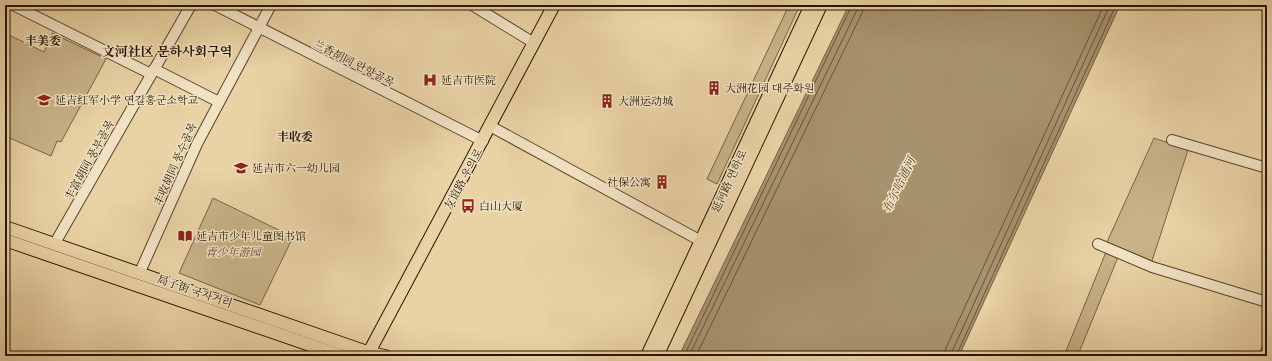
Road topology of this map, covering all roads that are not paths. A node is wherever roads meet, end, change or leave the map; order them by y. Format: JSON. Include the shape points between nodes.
{"nodes":[{"id":1,"x":13,"y":5,"type":"edge"},
{"id":2,"x":191,"y":5,"type":"edge"},
{"id":3,"x":215,"y":5,"type":"edge"},
{"id":4,"x":271,"y":5,"type":"edge"},
{"id":5,"x":472,"y":5,"type":"edge"},
{"id":6,"x":554,"y":5,"type":"edge"},
{"id":7,"x":811,"y":5,"type":"edge"},
{"id":8,"x":821,"y":5,"type":"edge"},
{"id":9,"x":258,"y":27,"type":"junction"},
{"id":10,"x":534,"y":43,"type":"junction"},
{"id":11,"x":152,"y":71,"type":"junction"},
{"id":12,"x":219,"y":102,"type":"junction"},
{"id":13,"x":490,"y":126,"type":"junction"},
{"id":14,"x":1172,"y":140,"type":"dead end"},
{"id":15,"x":483,"y":141,"type":"junction"},
{"id":16,"x":1267,"y":168,"type":"edge"},
{"id":17,"x":5,"y":226,"type":"edge"},
{"id":18,"x":5,"y":240,"type":"edge"},
{"id":19,"x":701,"y":241,"type":"junction"},
{"id":20,"x":55,"y":243,"type":"junction"},
{"id":21,"x":1098,"y":244,"type":"dead end"},
{"id":22,"x":140,"y":272,"type":"junction"},
{"id":23,"x":1267,"y":302,"type":"edge"},
{"id":24,"x":315,"y":346,"type":"junction"},
{"id":25,"x":1267,"y":349,"type":"edge"},
{"id":26,"x":369,"y":355,"type":"edge"},
{"id":27,"x":328,"y":356,"type":"edge"},
{"id":28,"x":342,"y":356,"type":"edge"},
{"id":29,"x":385,"y":356,"type":"edge"},
{"id":30,"x":647,"y":356,"type":"edge"},
{"id":31,"x":657,"y":356,"type":"edge"},
{"id":32,"x":1265,"y":356,"type":"edge"}],
"edges":[{"from":1,"to":11,"type":"street"},
{"from":2,"to":11,"type":"street","name":"丰富胡同 풍부골목"},
{"from":3,"to":9,"type":"street","name":"兰香胡同 란향골목"},
{"from":4,"to":9,"type":"street","name":"丰收胡同 풍수골목"},
{"from":5,"to":10,"type":"street"},
{"from":6,"to":10,"type":"main road","name":"友谊路 우의로"},
{"from":7,"to":19,"type":"main road","name":"延河路 연하로"},
{"from":8,"to":31,"type":"main road","name":"延河路 연하로"},
{"from":9,"to":12,"type":"street","name":"丰收胡同 풍수골목"},
{"from":9,"to":15,"type":"street","name":"兰香胡同 란향골목"},
{"from":10,"to":13,"type":"main road","name":"友谊路 우의로"},
{"from":11,"to":12,"type":"street"},
{"from":11,"to":20,"type":"street","name":"丰富胡同 풍부골목"},
{"from":12,"to":22,"type":"street","name":"丰收胡同 풍수골목","via":[[197,144]]},
{"from":13,"to":15,"type":"main road","name":"友谊路 우의로"},
{"from":13,"to":19,"type":"street"},
{"from":14,"to":16,"type":"street"},
{"from":15,"to":26,"type":"main road","name":"友谊路 우의로"},
{"from":17,"to":20,"type":"main road","name":"局子街 국자거리"},
{"from":18,"to":24,"type":"main road","name":"局子街 국자거리"},
{"from":19,"to":30,"type":"main road","name":"延河路 연하로"},
{"from":20,"to":22,"type":"main road","name":"局子街 국자거리"},
{"from":21,"to":23,"type":"street","via":[[1152,267]]},
{"from":22,"to":26,"type":"main road","name":"局子街 국자거리"},
{"from":24,"to":27,"type":"main road"},
{"from":24,"to":28,"type":"main road","name":"局子街 국자거리"},
{"from":25,"to":32,"type":"street"},
{"from":26,"to":29,"type":"main road","name":"局子街 국자거리"}]}
